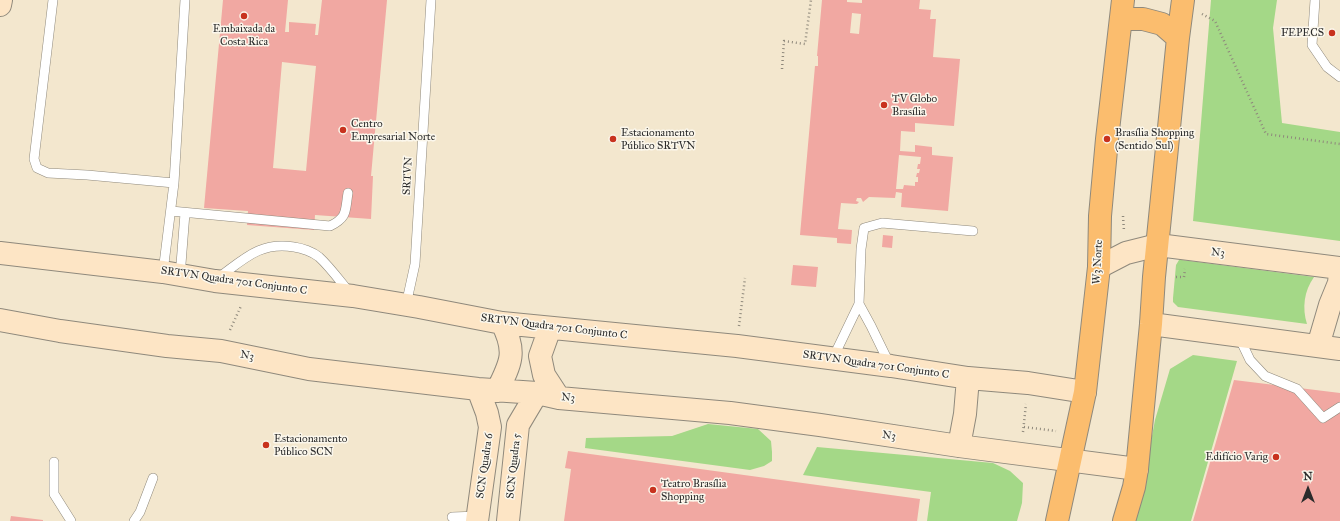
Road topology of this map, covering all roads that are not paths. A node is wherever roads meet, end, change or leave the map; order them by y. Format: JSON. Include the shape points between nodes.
{"nodes":[{"id":1,"x":1,"y":0,"type":"edge"},
{"id":2,"x":53,"y":0,"type":"edge"},
{"id":3,"x":185,"y":0,"type":"edge"},
{"id":4,"x":431,"y":0,"type":"edge"},
{"id":5,"x":1315,"y":0,"type":"edge"},
{"id":6,"x":1183,"y":2,"type":"edge"},
{"id":7,"x":0,"y":5,"type":"edge"},
{"id":8,"x":1122,"y":9,"type":"edge"},
{"id":9,"x":1178,"y":38,"type":"junction"},
{"id":10,"x":1340,"y":77,"type":"edge"},
{"id":11,"x":174,"y":183,"type":"junction"},
{"id":12,"x":348,"y":193,"type":"dead end"},
{"id":13,"x":171,"y":211,"type":"junction"},
{"id":14,"x":185,"y":213,"type":"junction"},
{"id":15,"x":973,"y":232,"type":"dead end"},
{"id":16,"x":1158,"y":245,"type":"junction"},
{"id":17,"x":0,"y":253,"type":"edge"},
{"id":18,"x":1099,"y":267,"type":"junction"},
{"id":19,"x":1340,"y":268,"type":"edge"},
{"id":20,"x":1340,"y":272,"type":"edge"},
{"id":21,"x":171,"y":273,"type":"junction"},
{"id":22,"x":215,"y":281,"type":"junction"},
{"id":23,"x":353,"y":296,"type":"junction"},
{"id":24,"x":859,"y":304,"type":"junction"},
{"id":25,"x":406,"y":305,"type":"junction"},
{"id":26,"x":0,"y":320,"type":"edge"},
{"id":27,"x":502,"y":323,"type":"junction"},
{"id":28,"x":1151,"y":324,"type":"junction"},
{"id":29,"x":550,"y":328,"type":"junction"},
{"id":30,"x":1239,"y":335,"type":"junction"},
{"id":31,"x":1318,"y":346,"type":"junction"},
{"id":32,"x":1340,"y":349,"type":"edge"},
{"id":33,"x":833,"y":358,"type":"junction"},
{"id":34,"x":891,"y":366,"type":"junction"},
{"id":35,"x":968,"y":378,"type":"junction"},
{"id":36,"x":487,"y":390,"type":"junction"},
{"id":37,"x":1086,"y":392,"type":"junction"},
{"id":38,"x":537,"y":393,"type":"junction"},
{"id":39,"x":559,"y":398,"type":"junction"},
{"id":40,"x":1340,"y":407,"type":"edge"},
{"id":41,"x":959,"y":446,"type":"junction"},
{"id":42,"x":1070,"y":461,"type":"junction"},
{"id":43,"x":54,"y":462,"type":"dead end"},
{"id":44,"x":1137,"y":469,"type":"junction"},
{"id":45,"x":153,"y":478,"type":"dead end"},
{"id":46,"x":452,"y":517,"type":"dead end"},
{"id":47,"x":477,"y":519,"type":"edge"},
{"id":48,"x":72,"y":521,"type":"edge"},
{"id":49,"x":134,"y":521,"type":"edge"},
{"id":50,"x":508,"y":521,"type":"edge"},
{"id":51,"x":1058,"y":521,"type":"edge"},
{"id":52,"x":1124,"y":521,"type":"edge"}],
"edges":[{"from":1,"to":7,"type":"street"},
{"from":2,"to":11,"type":"lane","via":[[34,159],[37,168],[48,173]]},
{"from":3,"to":11,"type":"lane"},
{"from":4,"to":25,"type":"lane","name":"SRTVN","via":[[415,264]]},
{"from":5,"to":10,"type":"lane","via":[[1312,45],[1327,67]]},
{"from":6,"to":9,"type":"main road"},
{"from":8,"to":9,"type":"main road","via":[[1162,24]]},
{"from":8,"to":18,"type":"main road","name":"W3 Norte","via":[[1100,216]]},
{"from":9,"to":16,"type":"main road"},
{"from":11,"to":13,"type":"lane"},
{"from":12,"to":14,"type":"lane","via":[[344,215],[339,222],[330,226]]},
{"from":13,"to":14,"type":"lane"},
{"from":13,"to":21,"type":"lane"},
{"from":14,"to":21,"type":"lane","via":[[180,264]]},
{"from":15,"to":24,"type":"lane","via":[[882,223],[864,228]]},
{"from":16,"to":18,"type":"street","name":"N3","via":[[1126,253]]},
{"from":16,"to":19,"type":"street","name":"N3"},
{"from":16,"to":28,"type":"main road"},
{"from":17,"to":21,"type":"street","name":"SRTVN Quadra 701 Conjunto C"},
{"from":18,"to":37,"type":"main road","name":"W3 Norte"},
{"from":20,"to":31,"type":"street","via":[[1339,283]]},
{"from":21,"to":22,"type":"street","name":"SRTVN Quadra 701 Conjunto C"},
{"from":22,"to":23,"type":"street","name":"SRTVN Quadra 701 Conjunto C"},
{"from":22,"to":23,"type":"lane","via":[[259,249],[286,246],[301,248],[319,257]]},
{"from":23,"to":25,"type":"street","name":"SRTVN Quadra 701 Conjunto C"},
{"from":24,"to":33,"type":"lane"},
{"from":24,"to":34,"type":"lane"},
{"from":25,"to":27,"type":"street","name":"SRTVN Quadra 701 Conjunto C"},
{"from":26,"to":36,"type":"street","name":"N3","via":[[167,346],[221,351],[309,369]]},
{"from":27,"to":29,"type":"street","name":"SRTVN Quadra 701 Conjunto C"},
{"from":27,"to":36,"type":"street","via":[[512,355],[508,369]]},
{"from":28,"to":30,"type":"street"},
{"from":28,"to":44,"type":"main road"},
{"from":29,"to":33,"type":"street","name":"SRTVN Quadra 701 Conjunto C"},
{"from":29,"to":39,"type":"street","via":[[540,356],[544,375]]},
{"from":30,"to":31,"type":"street"},
{"from":30,"to":40,"type":"lane","via":[[1250,360],[1265,376],[1297,388],[1323,418]]},
{"from":31,"to":32,"type":"street"},
{"from":33,"to":34,"type":"street","name":"SRTVN Quadra 701 Conjunto C"},
{"from":34,"to":35,"type":"street","name":"SRTVN Quadra 701 Conjunto C"},
{"from":35,"to":37,"type":"street","name":"SRTVN Quadra 701 Conjunto C","via":[[1028,383]]},
{"from":35,"to":41,"type":"street"},
{"from":36,"to":38,"type":"street","name":"N3"},
{"from":36,"to":47,"type":"street","name":"SCN Quadra 6","via":[[490,427]]},
{"from":37,"to":42,"type":"main road","name":"W3 Norte"},
{"from":38,"to":39,"type":"street","name":"N3"},
{"from":38,"to":50,"type":"street","name":"SCN Quadra 5","via":[[518,425]]},
{"from":39,"to":41,"type":"street","name":"N3","via":[[730,413]]},
{"from":41,"to":42,"type":"street","name":"N3"},
{"from":42,"to":44,"type":"street","name":"N3"},
{"from":42,"to":51,"type":"main road","name":"W3 Norte"},
{"from":43,"to":48,"type":"lane","via":[[54,494]]},
{"from":44,"to":52,"type":"main road"},
{"from":45,"to":49,"type":"lane"},
{"from":46,"to":47,"type":"lane"}]}
